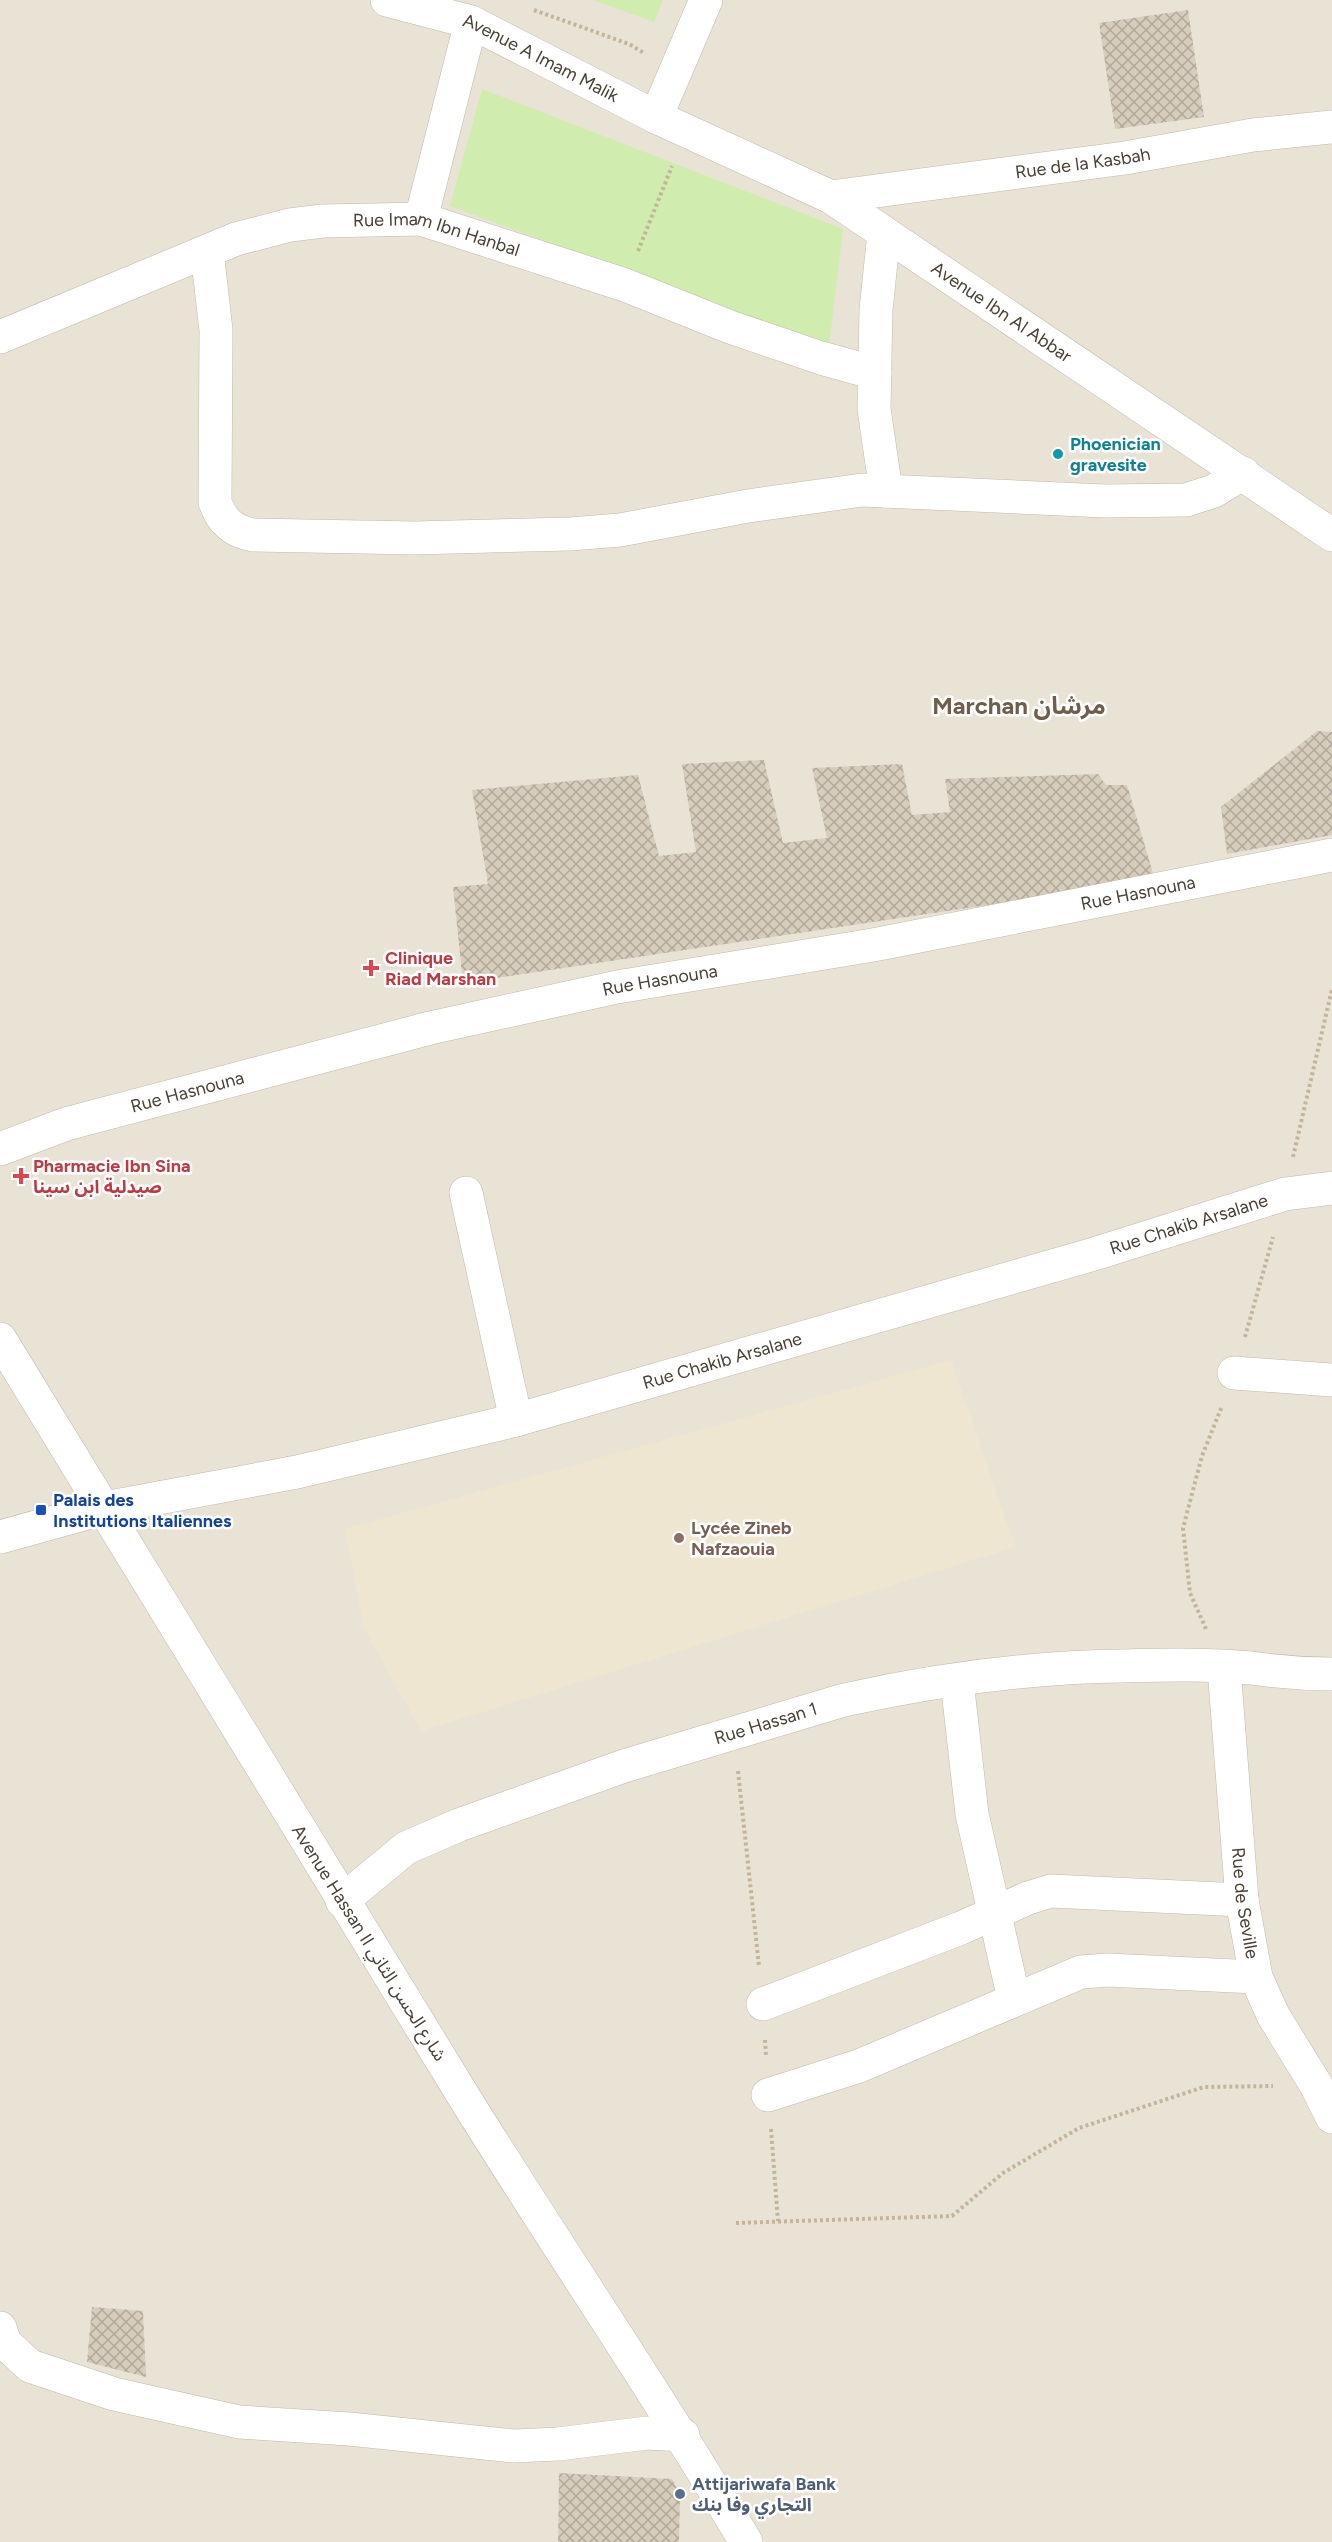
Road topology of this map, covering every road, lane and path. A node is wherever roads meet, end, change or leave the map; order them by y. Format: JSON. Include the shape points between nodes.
{"nodes":[{"id":1,"x":387,"y":0,"type":"edge"},
{"id":2,"x":706,"y":0,"type":"edge"},
{"id":3,"x":471,"y":22,"type":"junction"},
{"id":4,"x":656,"y":117,"type":"junction"},
{"id":5,"x":1332,"y":127,"type":"edge"},
{"id":6,"x":831,"y":197,"type":"junction"},
{"id":7,"x":420,"y":219,"type":"junction"},
{"id":8,"x":884,"y":233,"type":"junction"},
{"id":9,"x":207,"y":252,"type":"junction"},
{"id":10,"x":0,"y":337,"type":"edge"},
{"id":11,"x":875,"y":373,"type":"junction"},
{"id":12,"x":1243,"y":473,"type":"junction"},
{"id":13,"x":886,"y":491,"type":"junction"},
{"id":14,"x":1332,"y":535,"type":"edge"},
{"id":15,"x":1332,"y":855,"type":"edge"},
{"id":16,"x":1332,"y":989,"type":"edge"},
{"id":17,"x":0,"y":1149,"type":"edge"},
{"id":18,"x":1332,"y":1188,"type":"edge"},
{"id":19,"x":466,"y":1193,"type":"dead end"},
{"id":20,"x":1285,"y":1194,"type":"junction"},
{"id":21,"x":0,"y":1339,"type":"edge"},
{"id":22,"x":1234,"y":1373,"type":"junction"},
{"id":23,"x":1332,"y":1380,"type":"edge"},
{"id":24,"x":516,"y":1420,"type":"junction"},
{"id":25,"x":105,"y":1508,"type":"junction"},
{"id":26,"x":0,"y":1537,"type":"edge"},
{"id":27,"x":1224,"y":1668,"type":"junction"},
{"id":28,"x":1332,"y":1674,"type":"edge"},
{"id":29,"x":957,"y":1681,"type":"junction"},
{"id":30,"x":1242,"y":1900,"type":"junction"},
{"id":31,"x":342,"y":1901,"type":"junction"},
{"id":32,"x":994,"y":1912,"type":"junction"},
{"id":33,"x":1256,"y":1977,"type":"junction"},
{"id":34,"x":1014,"y":1999,"type":"junction"},
{"id":35,"x":763,"y":2004,"type":"dead end"},
{"id":36,"x":1316,"y":2085,"type":"junction"},
{"id":37,"x":768,"y":2095,"type":"dead end"},
{"id":38,"x":1332,"y":2117,"type":"edge"},
{"id":39,"x":736,"y":2223,"type":"dead end"},
{"id":40,"x":0,"y":2328,"type":"edge"},
{"id":41,"x":683,"y":2435,"type":"junction"},
{"id":42,"x":746,"y":2542,"type":"edge"}],
"edges":[{"from":1,"to":3,"type":"street","name":"Avenue A Imam Malik"},
{"from":2,"to":4,"type":"street"},
{"from":3,"to":4,"type":"street","name":"Avenue A Imam Malik"},
{"from":3,"to":7,"type":"street"},
{"from":4,"to":6,"type":"street","name":"Avenue Ibn Al Abbar"},
{"from":5,"to":6,"type":"street","name":"Rue de la Kasbah","via":[[1253,135],[1125,158]]},
{"from":6,"to":8,"type":"street","name":"Avenue Ibn Al Abbar"},
{"from":7,"to":9,"type":"street","name":"Rue Imam Ibn Hanbal","via":[[290,225],[236,239]]},
{"from":7,"to":11,"type":"street","name":"Rue Imam Ibn Hanbal","via":[[625,285],[730,327]]},
{"from":8,"to":11,"type":"street","via":[[876,309]]},
{"from":8,"to":12,"type":"street","name":"Avenue Ibn Al Abbar"},
{"from":9,"to":10,"type":"street","name":"Rue Imam Ibn Hanbal"},
{"from":9,"to":13,"type":"street","via":[[216,330],[215,502],[235,531],[253,535],[415,538],[570,534],[620,530],[824,493]]},
{"from":11,"to":13,"type":"street","via":[[876,436]]},
{"from":12,"to":13,"type":"street","via":[[1214,491],[1186,500],[1105,501]]},
{"from":12,"to":14,"type":"street","name":"Avenue Ibn Al Abbar"},
{"from":15,"to":17,"type":"street","name":"Rue Hasnouna","via":[[884,943],[618,987],[452,1023],[66,1124]]},
{"from":16,"to":20,"type":"path"},
{"from":18,"to":20,"type":"street","name":"Rue Chakib Arsalane"},
{"from":19,"to":24,"type":"street"},
{"from":20,"to":22,"type":"path"},
{"from":20,"to":24,"type":"street","name":"Rue Chakib Arsalane","via":[[1094,1254]]},
{"from":21,"to":25,"type":"street","name":"Avenue Hassan II شارع الحسن الثاني"},
{"from":22,"to":23,"type":"street"},
{"from":22,"to":27,"type":"path","via":[[1202,1456],[1183,1528],[1190,1593]]},
{"from":24,"to":25,"type":"street","name":"Rue Chakib Arsalane","via":[[297,1472]]},
{"from":25,"to":26,"type":"street","name":"Rue Chakib Arsalane"},
{"from":25,"to":31,"type":"street","name":"Avenue Hassan II شارع الحسن الثاني"},
{"from":27,"to":28,"type":"street","name":"Rue Hassan 1"},
{"from":27,"to":29,"type":"street","name":"Rue Hassan 1","via":[[1067,1668]]},
{"from":27,"to":30,"type":"street","name":"Rue de Seville"},
{"from":29,"to":31,"type":"street","name":"Rue Hassan 1","via":[[844,1700],[613,1770],[459,1825],[406,1848]]},
{"from":29,"to":32,"type":"street","via":[[972,1814]]},
{"from":30,"to":32,"type":"street","via":[[1051,1891]]},
{"from":30,"to":33,"type":"street","name":"Rue de Seville"},
{"from":31,"to":41,"type":"street","name":"Avenue Hassan II شارع الحسن الثاني","via":[[488,2136]]},
{"from":32,"to":34,"type":"street"},
{"from":32,"to":35,"type":"street"},
{"from":33,"to":34,"type":"street","via":[[1093,1970]]},
{"from":33,"to":36,"type":"street","name":"Rue de Seville","via":[[1278,2023]]},
{"from":34,"to":37,"type":"street","via":[[859,2066]]},
{"from":36,"to":38,"type":"street","name":"Rue de Seville"},
{"from":36,"to":39,"type":"path","via":[[1204,2087],[1079,2128],[1003,2173],[952,2216]]},
{"from":40,"to":41,"type":"street","via":[[5,2343],[30,2366],[114,2394],[239,2422],[514,2446],[647,2433]]},
{"from":41,"to":42,"type":"street","name":"Avenue Hassan II شارع الحسن الثاني"}]}
